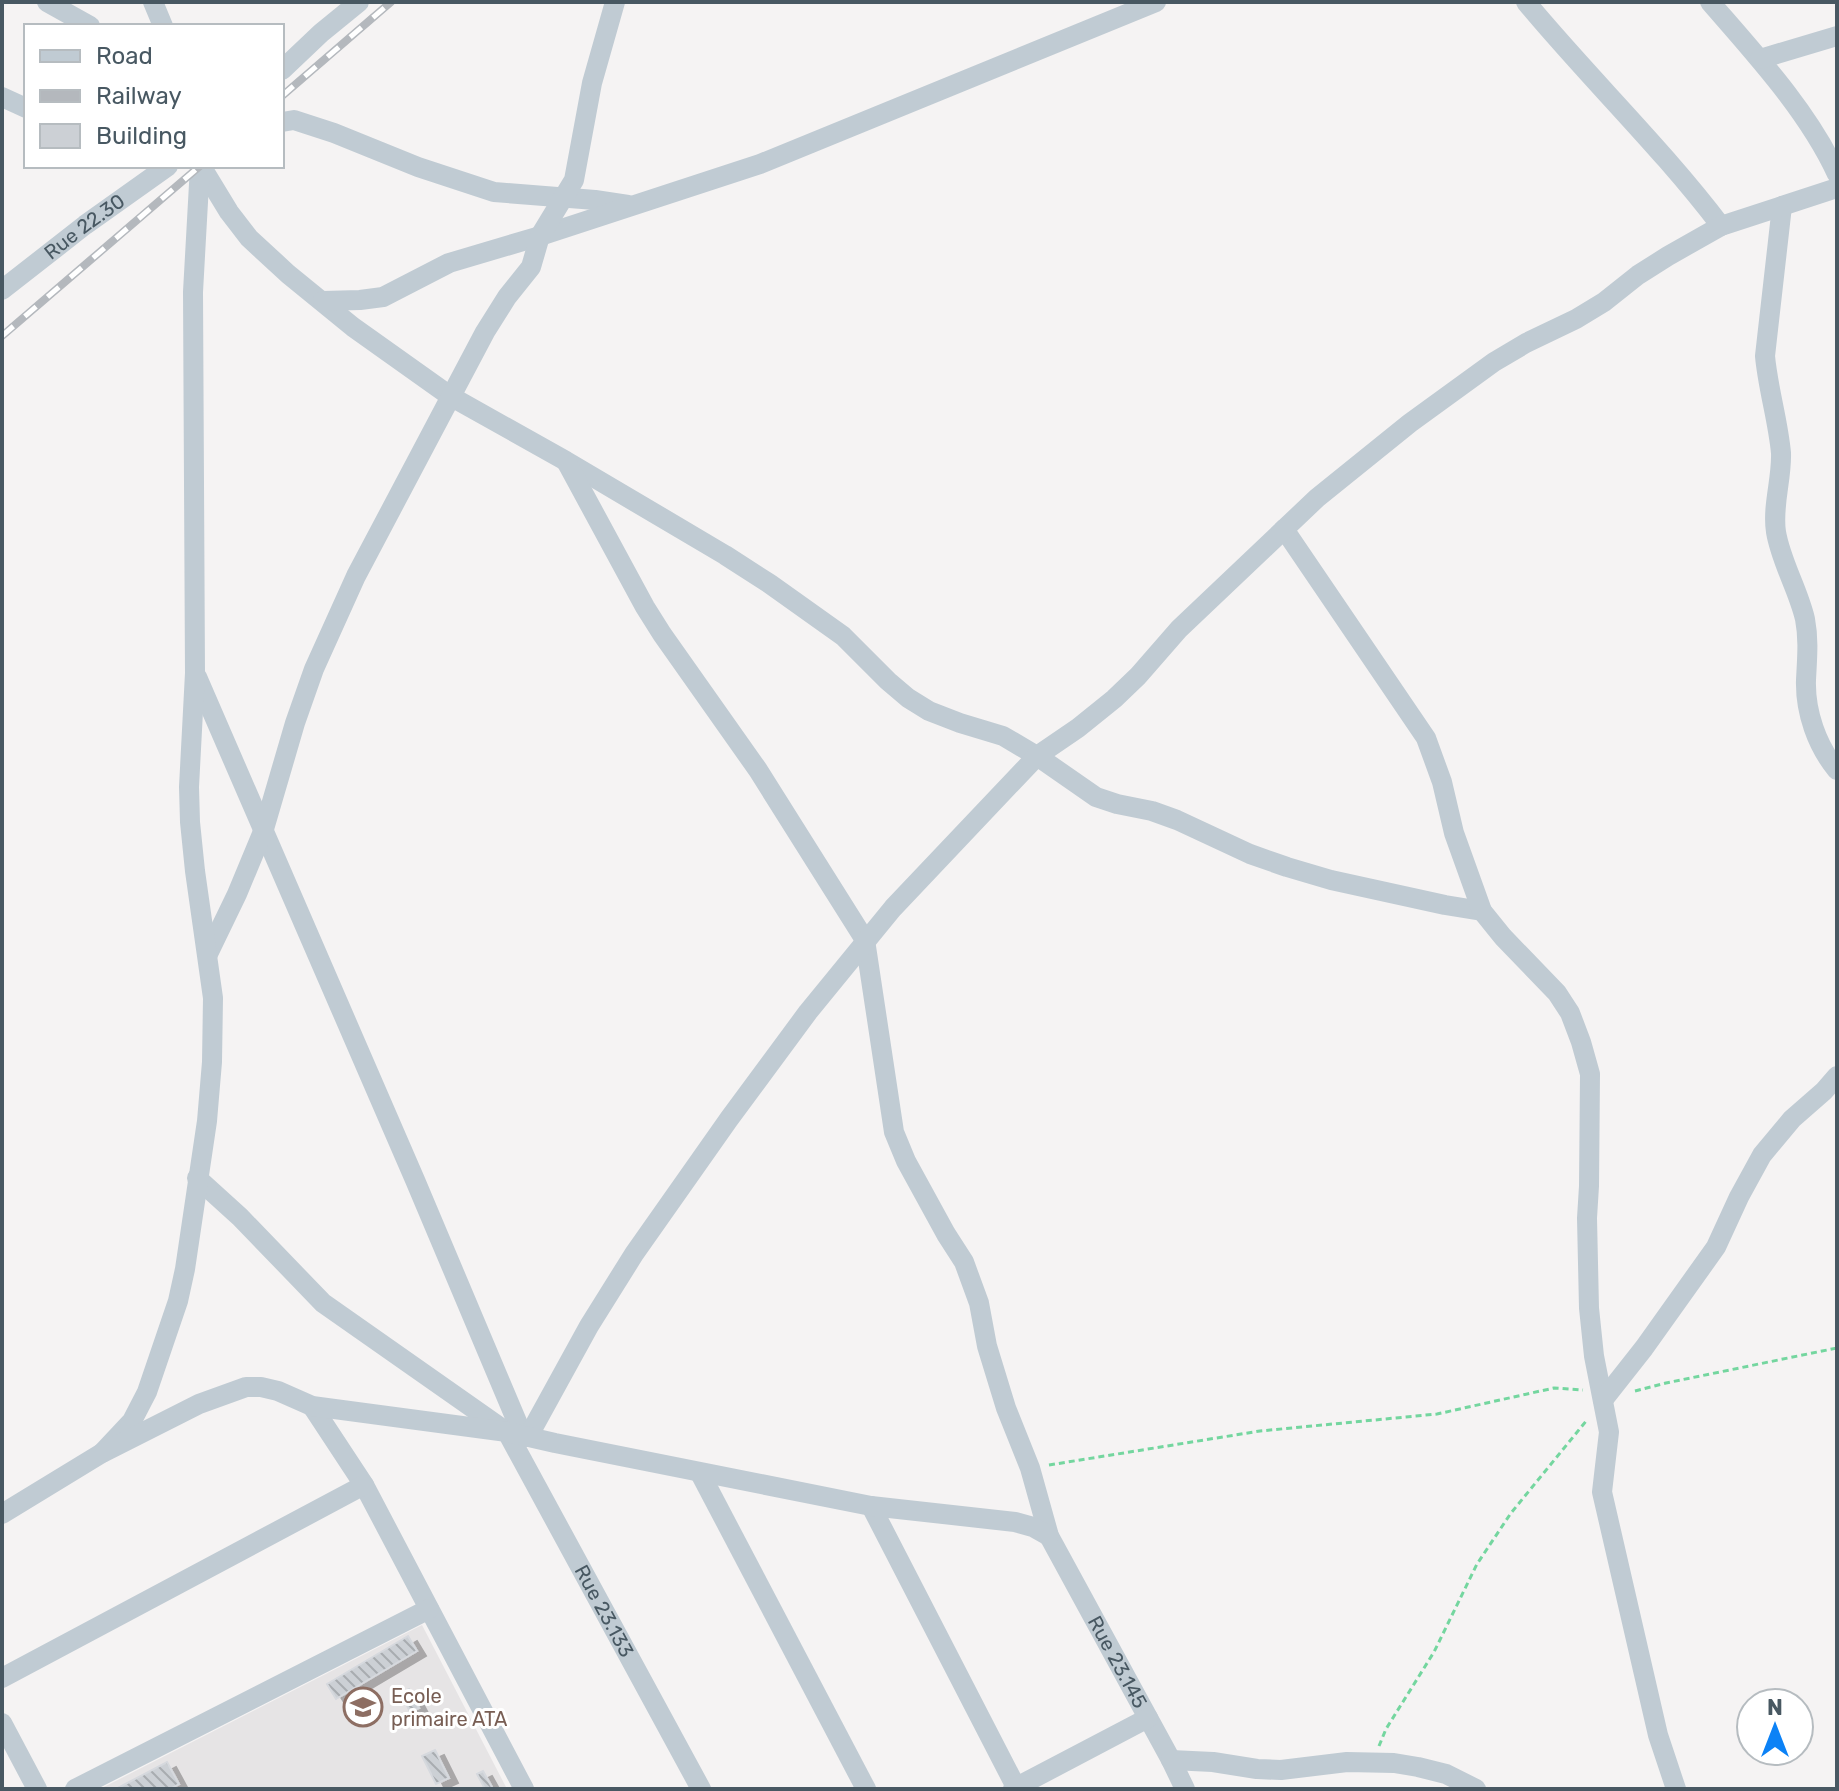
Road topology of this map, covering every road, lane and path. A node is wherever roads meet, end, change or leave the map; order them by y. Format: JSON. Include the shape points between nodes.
{"nodes":[{"id":1,"x":47,"y":2,"type":"edge"},
{"id":2,"x":153,"y":2,"type":"edge"},
{"id":3,"x":359,"y":2,"type":"edge"},
{"id":4,"x":615,"y":2,"type":"edge"},
{"id":5,"x":1156,"y":2,"type":"edge"},
{"id":6,"x":1526,"y":2,"type":"edge"},
{"id":7,"x":1710,"y":2,"type":"edge"},
{"id":8,"x":86,"y":24,"type":"edge"},
{"id":9,"x":162,"y":24,"type":"edge"},
{"id":10,"x":1837,"y":36,"type":"edge"},
{"id":11,"x":1760,"y":59,"type":"junction"},
{"id":12,"x":284,"y":68,"type":"edge"},
{"id":13,"x":2,"y":97,"type":"edge"},
{"id":14,"x":24,"y":107,"type":"edge"},
{"id":15,"x":284,"y":122,"type":"edge"},
{"id":16,"x":200,"y":168,"type":"edge"},
{"id":17,"x":201,"y":168,"type":"edge"},
{"id":18,"x":157,"y":169,"type":"edge"},
{"id":19,"x":1837,"y":174,"type":"edge"},
{"id":20,"x":1837,"y":188,"type":"edge"},
{"id":21,"x":564,"y":197,"type":"junction"},
{"id":22,"x":632,"y":206,"type":"junction"},
{"id":23,"x":1782,"y":206,"type":"junction"},
{"id":24,"x":1721,"y":226,"type":"junction"},
{"id":25,"x":540,"y":236,"type":"junction"},
{"id":26,"x":2,"y":290,"type":"edge"},
{"id":27,"x":323,"y":301,"type":"junction"},
{"id":28,"x":450,"y":396,"type":"junction"},
{"id":29,"x":566,"y":461,"type":"junction"},
{"id":30,"x":1284,"y":529,"type":"junction"},
{"id":31,"x":195,"y":673,"type":"junction"},
{"id":32,"x":1037,"y":756,"type":"junction"},
{"id":33,"x":1837,"y":770,"type":"edge"},
{"id":34,"x":264,"y":829,"type":"junction"},
{"id":35,"x":1482,"y":911,"type":"junction"},
{"id":36,"x":865,"y":940,"type":"junction"},
{"id":37,"x":208,"y":954,"type":"junction"},
{"id":38,"x":1837,"y":1076,"type":"edge"},
{"id":39,"x":197,"y":1178,"type":"junction"},
{"id":40,"x":1837,"y":1348,"type":"edge"},
{"id":41,"x":1603,"y":1400,"type":"junction"},
{"id":42,"x":312,"y":1406,"type":"junction"},
{"id":43,"x":519,"y":1435,"type":"junction"},
{"id":44,"x":102,"y":1453,"type":"junction"},
{"id":45,"x":1030,"y":1468,"type":"junction"},
{"id":46,"x":700,"y":1473,"type":"junction"},
{"id":47,"x":364,"y":1485,"type":"junction"},
{"id":48,"x":871,"y":1506,"type":"junction"},
{"id":49,"x":2,"y":1514,"type":"edge"},
{"id":50,"x":1049,"y":1536,"type":"junction"},
{"id":51,"x":429,"y":1609,"type":"junction"},
{"id":52,"x":2,"y":1678,"type":"edge"},
{"id":53,"x":1148,"y":1718,"type":"junction"},
{"id":54,"x":2,"y":1723,"type":"edge"},
{"id":55,"x":1171,"y":1760,"type":"junction"},
{"id":56,"x":1372,"y":1761,"type":"junction"},
{"id":57,"x":699,"y":1788,"type":"edge"},
{"id":58,"x":1016,"y":1788,"type":"edge"},
{"id":59,"x":37,"y":1789,"type":"edge"},
{"id":60,"x":75,"y":1789,"type":"edge"},
{"id":61,"x":524,"y":1789,"type":"edge"},
{"id":62,"x":866,"y":1789,"type":"edge"},
{"id":63,"x":1185,"y":1789,"type":"edge"},
{"id":64,"x":1476,"y":1789,"type":"edge"},
{"id":65,"x":1676,"y":1789,"type":"edge"}],
"edges":[{"from":1,"to":8,"type":"street"},
{"from":2,"to":9,"type":"street"},
{"from":3,"to":12,"type":"street"},
{"from":4,"to":21,"type":"street","via":[[592,83],[574,180]]},
{"from":5,"to":22,"type":"street","via":[[760,164]]},
{"from":6,"to":24,"type":"street"},
{"from":7,"to":11,"type":"street"},
{"from":10,"to":11,"type":"street"},
{"from":11,"to":19,"type":"street"},
{"from":13,"to":14,"type":"street"},
{"from":15,"to":21,"type":"street","via":[[334,133],[494,192]]},
{"from":16,"to":31,"type":"street","via":[[193,292]]},
{"from":17,"to":27,"type":"street","via":[[249,238]]},
{"from":18,"to":26,"type":"street","name":"Rue 22.30"},
{"from":20,"to":23,"type":"street"},
{"from":21,"to":22,"type":"street"},
{"from":21,"to":25,"type":"street"},
{"from":22,"to":25,"type":"street"},
{"from":23,"to":24,"type":"street"},
{"from":23,"to":33,"type":"street","via":[[1765,356],[1781,457],[1775,528],[1805,619],[1811,719]]},
{"from":24,"to":30,"type":"street","via":[[1576,319],[1494,362],[1400,431]]},
{"from":25,"to":27,"type":"street","via":[[449,263],[383,297]]},
{"from":25,"to":28,"type":"street","via":[[531,267],[485,332]]},
{"from":27,"to":28,"type":"street"},
{"from":28,"to":29,"type":"street"},
{"from":28,"to":34,"type":"street","via":[[314,669]]},
{"from":29,"to":32,"type":"street","via":[[810,611],[908,698],[929,711],[1003,736]]},
{"from":29,"to":36,"type":"street","via":[[656,625],[758,770]]},
{"from":30,"to":32,"type":"street","via":[[1188,619],[1114,699]]},
{"from":30,"to":35,"type":"street","via":[[1426,738]]},
{"from":31,"to":34,"type":"street","name":"Rue 23.133"},
{"from":31,"to":37,"type":"street","via":[[190,822]]},
{"from":32,"to":35,"type":"street","via":[[1096,797],[1177,820],[1287,867]]},
{"from":32,"to":36,"type":"street"},
{"from":34,"to":37,"type":"street"},
{"from":34,"to":43,"type":"street","name":"Rue 23.133"},
{"from":35,"to":41,"type":"street","via":[[1557,993],[1570,1013],[1590,1074],[1589,1308]]},
{"from":36,"to":43,"type":"street","via":[[634,1254]]},
{"from":36,"to":45,"type":"street","name":"Rue 23.145","via":[[894,1132],[964,1262],[1006,1408]]},
{"from":37,"to":39,"type":"street","via":[[212,1062]]},
{"from":38,"to":41,"type":"street","via":[[1762,1155],[1716,1247]]},
{"from":39,"to":43,"type":"street","via":[[323,1303]]},
{"from":39,"to":44,"type":"street","via":[[185,1269],[165,1341],[132,1421]]},
{"from":40,"to":41,"type":"path"},
{"from":41,"to":45,"type":"path","via":[[1581,1389],[1554,1388],[1437,1414],[1260,1431]]},
{"from":41,"to":56,"type":"path","via":[[1511,1513],[1477,1564]]},
{"from":41,"to":65,"type":"street","via":[[1609,1432],[1602,1492],[1658,1735]]},
{"from":42,"to":43,"type":"street"},
{"from":42,"to":44,"type":"street","via":[[278,1391],[246,1387],[199,1404]]},
{"from":42,"to":47,"type":"street"},
{"from":43,"to":46,"type":"street"},
{"from":43,"to":57,"type":"street","name":"Rue 23.133"},
{"from":44,"to":49,"type":"street"},
{"from":45,"to":50,"type":"street","name":"Rue 23.145"},
{"from":46,"to":48,"type":"street"},
{"from":46,"to":62,"type":"street"},
{"from":47,"to":51,"type":"street"},
{"from":47,"to":52,"type":"street"},
{"from":48,"to":50,"type":"street","via":[[1015,1522]]},
{"from":48,"to":58,"type":"street"},
{"from":50,"to":53,"type":"street","name":"Rue 23.145"},
{"from":51,"to":60,"type":"street"},
{"from":51,"to":61,"type":"street"},
{"from":53,"to":55,"type":"street","name":"Rue 23.145"},
{"from":53,"to":58,"type":"street"},
{"from":54,"to":59,"type":"street"},
{"from":55,"to":56,"type":"street","via":[[1281,1770]]},
{"from":55,"to":63,"type":"street","name":"Rue 23.145"},
{"from":56,"to":64,"type":"street","via":[[1446,1774]]}]}
